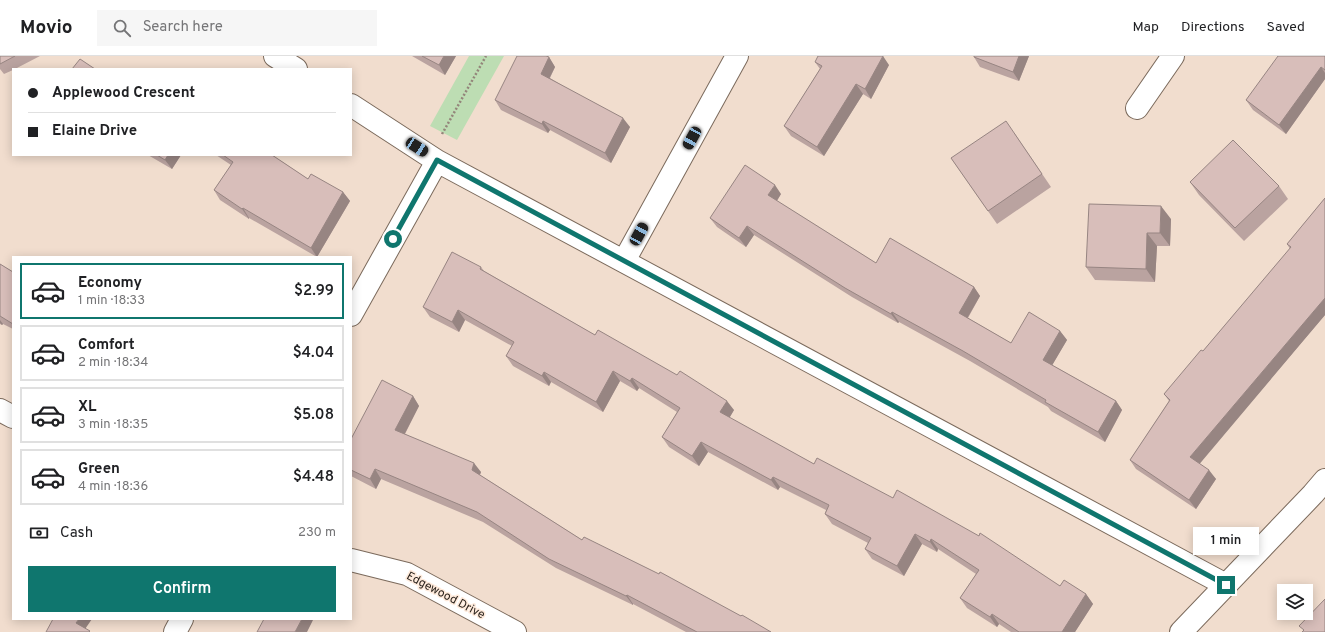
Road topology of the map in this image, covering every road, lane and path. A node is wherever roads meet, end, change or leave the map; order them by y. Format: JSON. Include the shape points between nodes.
{"nodes":[{"id":1,"x":275,"y":56,"type":"edge"},
{"id":2,"x":486,"y":56,"type":"edge"},
{"id":3,"x":737,"y":56,"type":"edge"},
{"id":4,"x":1173,"y":56,"type":"edge"},
{"id":5,"x":294,"y":68,"type":"edge"},
{"id":6,"x":352,"y":106,"type":"edge"},
{"id":7,"x":1137,"y":108,"type":"dead end"},
{"id":8,"x":434,"y":158,"type":"junction"},
{"id":9,"x":624,"y":262,"type":"junction"},
{"id":10,"x":352,"y":313,"type":"edge"},
{"id":11,"x":0,"y":410,"type":"edge"},
{"id":12,"x":12,"y":416,"type":"edge"},
{"id":13,"x":1325,"y":480,"type":"edge"},
{"id":14,"x":352,"y":560,"type":"edge"},
{"id":15,"x":1226,"y":585,"type":"junction"},
{"id":16,"x":181,"y":620,"type":"edge"},
{"id":17,"x":175,"y":632,"type":"edge"},
{"id":18,"x":515,"y":632,"type":"edge"},
{"id":19,"x":1181,"y":632,"type":"edge"}],
"edges":[{"from":1,"to":5,"type":"street"},
{"from":2,"to":8,"type":"path"},
{"from":3,"to":9,"type":"street"},
{"from":4,"to":7,"type":"street"},
{"from":6,"to":8,"type":"street"},
{"from":8,"to":9,"type":"street"},
{"from":8,"to":10,"type":"street"},
{"from":9,"to":15,"type":"street"},
{"from":11,"to":12,"type":"street"},
{"from":13,"to":15,"type":"street"},
{"from":14,"to":18,"type":"street","name":"Edgewood Drive","via":[[407,574]]},
{"from":15,"to":19,"type":"street"},
{"from":16,"to":17,"type":"street"}]}
